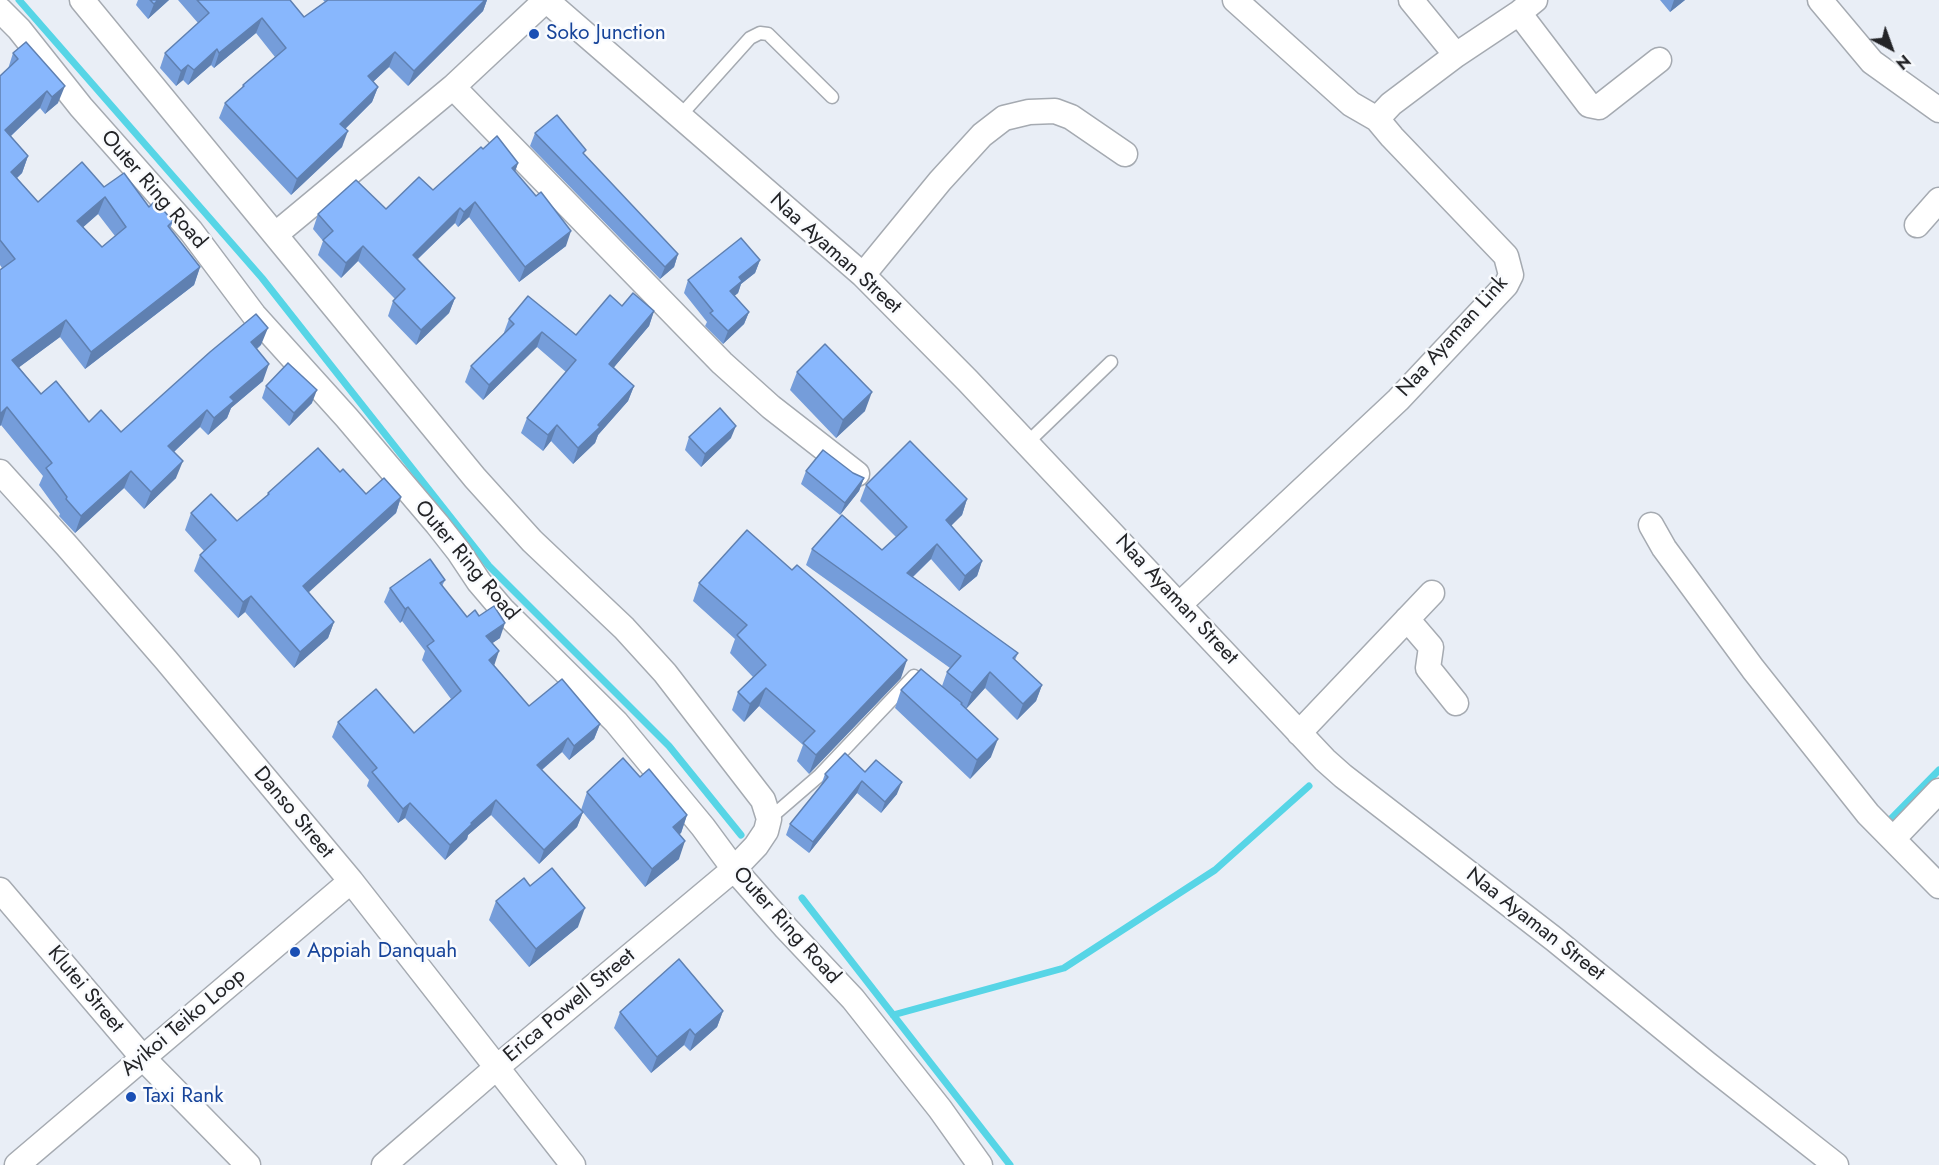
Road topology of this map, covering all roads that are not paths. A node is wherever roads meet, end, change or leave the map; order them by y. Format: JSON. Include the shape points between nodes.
{"nodes":[{"id":1,"x":82,"y":0,"type":"edge"},
{"id":2,"x":1235,"y":0,"type":"edge"},
{"id":3,"x":1412,"y":0,"type":"edge"},
{"id":4,"x":1820,"y":0,"type":"edge"},
{"id":5,"x":534,"y":3,"type":"edge"},
{"id":6,"x":1527,"y":7,"type":"edge"},
{"id":7,"x":0,"y":10,"type":"edge"},
{"id":8,"x":1456,"y":55,"type":"junction"},
{"id":9,"x":1659,"y":60,"type":"dead end"},
{"id":10,"x":453,"y":87,"type":"junction"},
{"id":11,"x":832,"y":97,"type":"dead end"},
{"id":12,"x":1939,"y":110,"type":"edge"},
{"id":13,"x":680,"y":116,"type":"junction"},
{"id":14,"x":1377,"y":118,"type":"junction"},
{"id":15,"x":1125,"y":154,"type":"dead end"},
{"id":16,"x":1939,"y":200,"type":"edge"},
{"id":17,"x":1917,"y":225,"type":"dead end"},
{"id":18,"x":276,"y":234,"type":"junction"},
{"id":19,"x":863,"y":275,"type":"junction"},
{"id":20,"x":1111,"y":362,"type":"dead end"},
{"id":21,"x":1027,"y":443,"type":"junction"},
{"id":22,"x":0,"y":472,"type":"edge"},
{"id":23,"x":857,"y":474,"type":"edge"},
{"id":24,"x":1651,"y":525,"type":"dead end"},
{"id":25,"x":1432,"y":593,"type":"dead end"},
{"id":26,"x":1180,"y":604,"type":"junction"},
{"id":27,"x":1407,"y":619,"type":"junction"},
{"id":28,"x":941,"y":698,"type":"edge"},
{"id":29,"x":1456,"y":704,"type":"dead end"},
{"id":30,"x":1299,"y":732,"type":"junction"},
{"id":31,"x":1939,"y":791,"type":"edge"},
{"id":32,"x":769,"y":819,"type":"junction"},
{"id":33,"x":1882,"y":828,"type":"junction"},
{"id":34,"x":734,"y":868,"type":"junction"},
{"id":35,"x":351,"y":882,"type":"junction"},
{"id":36,"x":1939,"y":886,"type":"edge"},
{"id":37,"x":0,"y":890,"type":"edge"},
{"id":38,"x":143,"y":1058,"type":"junction"},
{"id":39,"x":496,"y":1068,"type":"junction"},
{"id":40,"x":16,"y":1165,"type":"edge"},
{"id":41,"x":248,"y":1165,"type":"edge"},
{"id":42,"x":384,"y":1165,"type":"edge"},
{"id":43,"x":573,"y":1165,"type":"edge"},
{"id":44,"x":980,"y":1165,"type":"edge"},
{"id":45,"x":1836,"y":1165,"type":"edge"}],
"edges":[{"from":1,"to":18,"type":"street"},
{"from":2,"to":14,"type":"street","via":[[1351,104]]},
{"from":3,"to":8,"type":"street"},
{"from":4,"to":12,"type":"street","via":[[1872,62]]},
{"from":5,"to":10,"type":"street"},
{"from":5,"to":13,"type":"street","name":"Naa Ayaman Street"},
{"from":6,"to":8,"type":"street"},
{"from":6,"to":9,"type":"street","via":[[1589,105],[1599,106]]},
{"from":7,"to":34,"type":"street","name":"Outer Ring Road","via":[[190,231],[254,315],[436,524],[502,609],[616,722]]},
{"from":8,"to":14,"type":"street"},
{"from":10,"to":18,"type":"street"},
{"from":10,"to":23,"type":"street","via":[[722,363]]},
{"from":11,"to":13,"type":"lane","via":[[768,34],[760,33],[750,38]]},
{"from":13,"to":19,"type":"street","name":"Naa Ayaman Street"},
{"from":14,"to":26,"type":"street","name":"Naa Ayaman Link","via":[[1506,256],[1511,275],[1398,400]]},
{"from":15,"to":19,"type":"street","via":[[1071,117],[1055,111],[1004,118],[982,135],[946,174]]},
{"from":16,"to":17,"type":"street"},
{"from":18,"to":32,"type":"street","via":[[475,478],[532,541],[624,628],[665,673],[763,800]]},
{"from":19,"to":21,"type":"street","name":"Naa Ayaman Street"},
{"from":20,"to":21,"type":"lane"},
{"from":21,"to":26,"type":"street","name":"Naa Ayaman Street"},
{"from":22,"to":35,"type":"street","name":"Danso Street","via":[[166,660]]},
{"from":24,"to":33,"type":"street","via":[[1753,669]]},
{"from":25,"to":27,"type":"street"},
{"from":26,"to":30,"type":"street","name":"Naa Ayaman Street"},
{"from":27,"to":29,"type":"street","via":[[1431,647],[1428,668]]},
{"from":27,"to":30,"type":"street"},
{"from":28,"to":32,"type":"lane","via":[[910,672],[820,775]]},
{"from":30,"to":45,"type":"street","name":"Naa Ayaman Street","via":[[1343,776]]},
{"from":31,"to":33,"type":"street"},
{"from":32,"to":34,"type":"street","name":"Erica Powell Street","via":[[756,846]]},
{"from":33,"to":36,"type":"street"},
{"from":34,"to":39,"type":"street","name":"Erica Powell Street"},
{"from":34,"to":44,"type":"street","name":"Outer Ring Road","via":[[852,999]]},
{"from":35,"to":38,"type":"street","name":"Ayikoi Teiko Loop"},
{"from":35,"to":39,"type":"street","name":"Danso Street"},
{"from":37,"to":38,"type":"street","name":"Klutei Street"},
{"from":38,"to":40,"type":"street","name":"Ayikoi Teiko Loop"},
{"from":38,"to":41,"type":"street","name":"Klutei Street"},
{"from":39,"to":42,"type":"street","name":"Erica Powell Street"},
{"from":39,"to":43,"type":"street","name":"Danso Street"}]}
